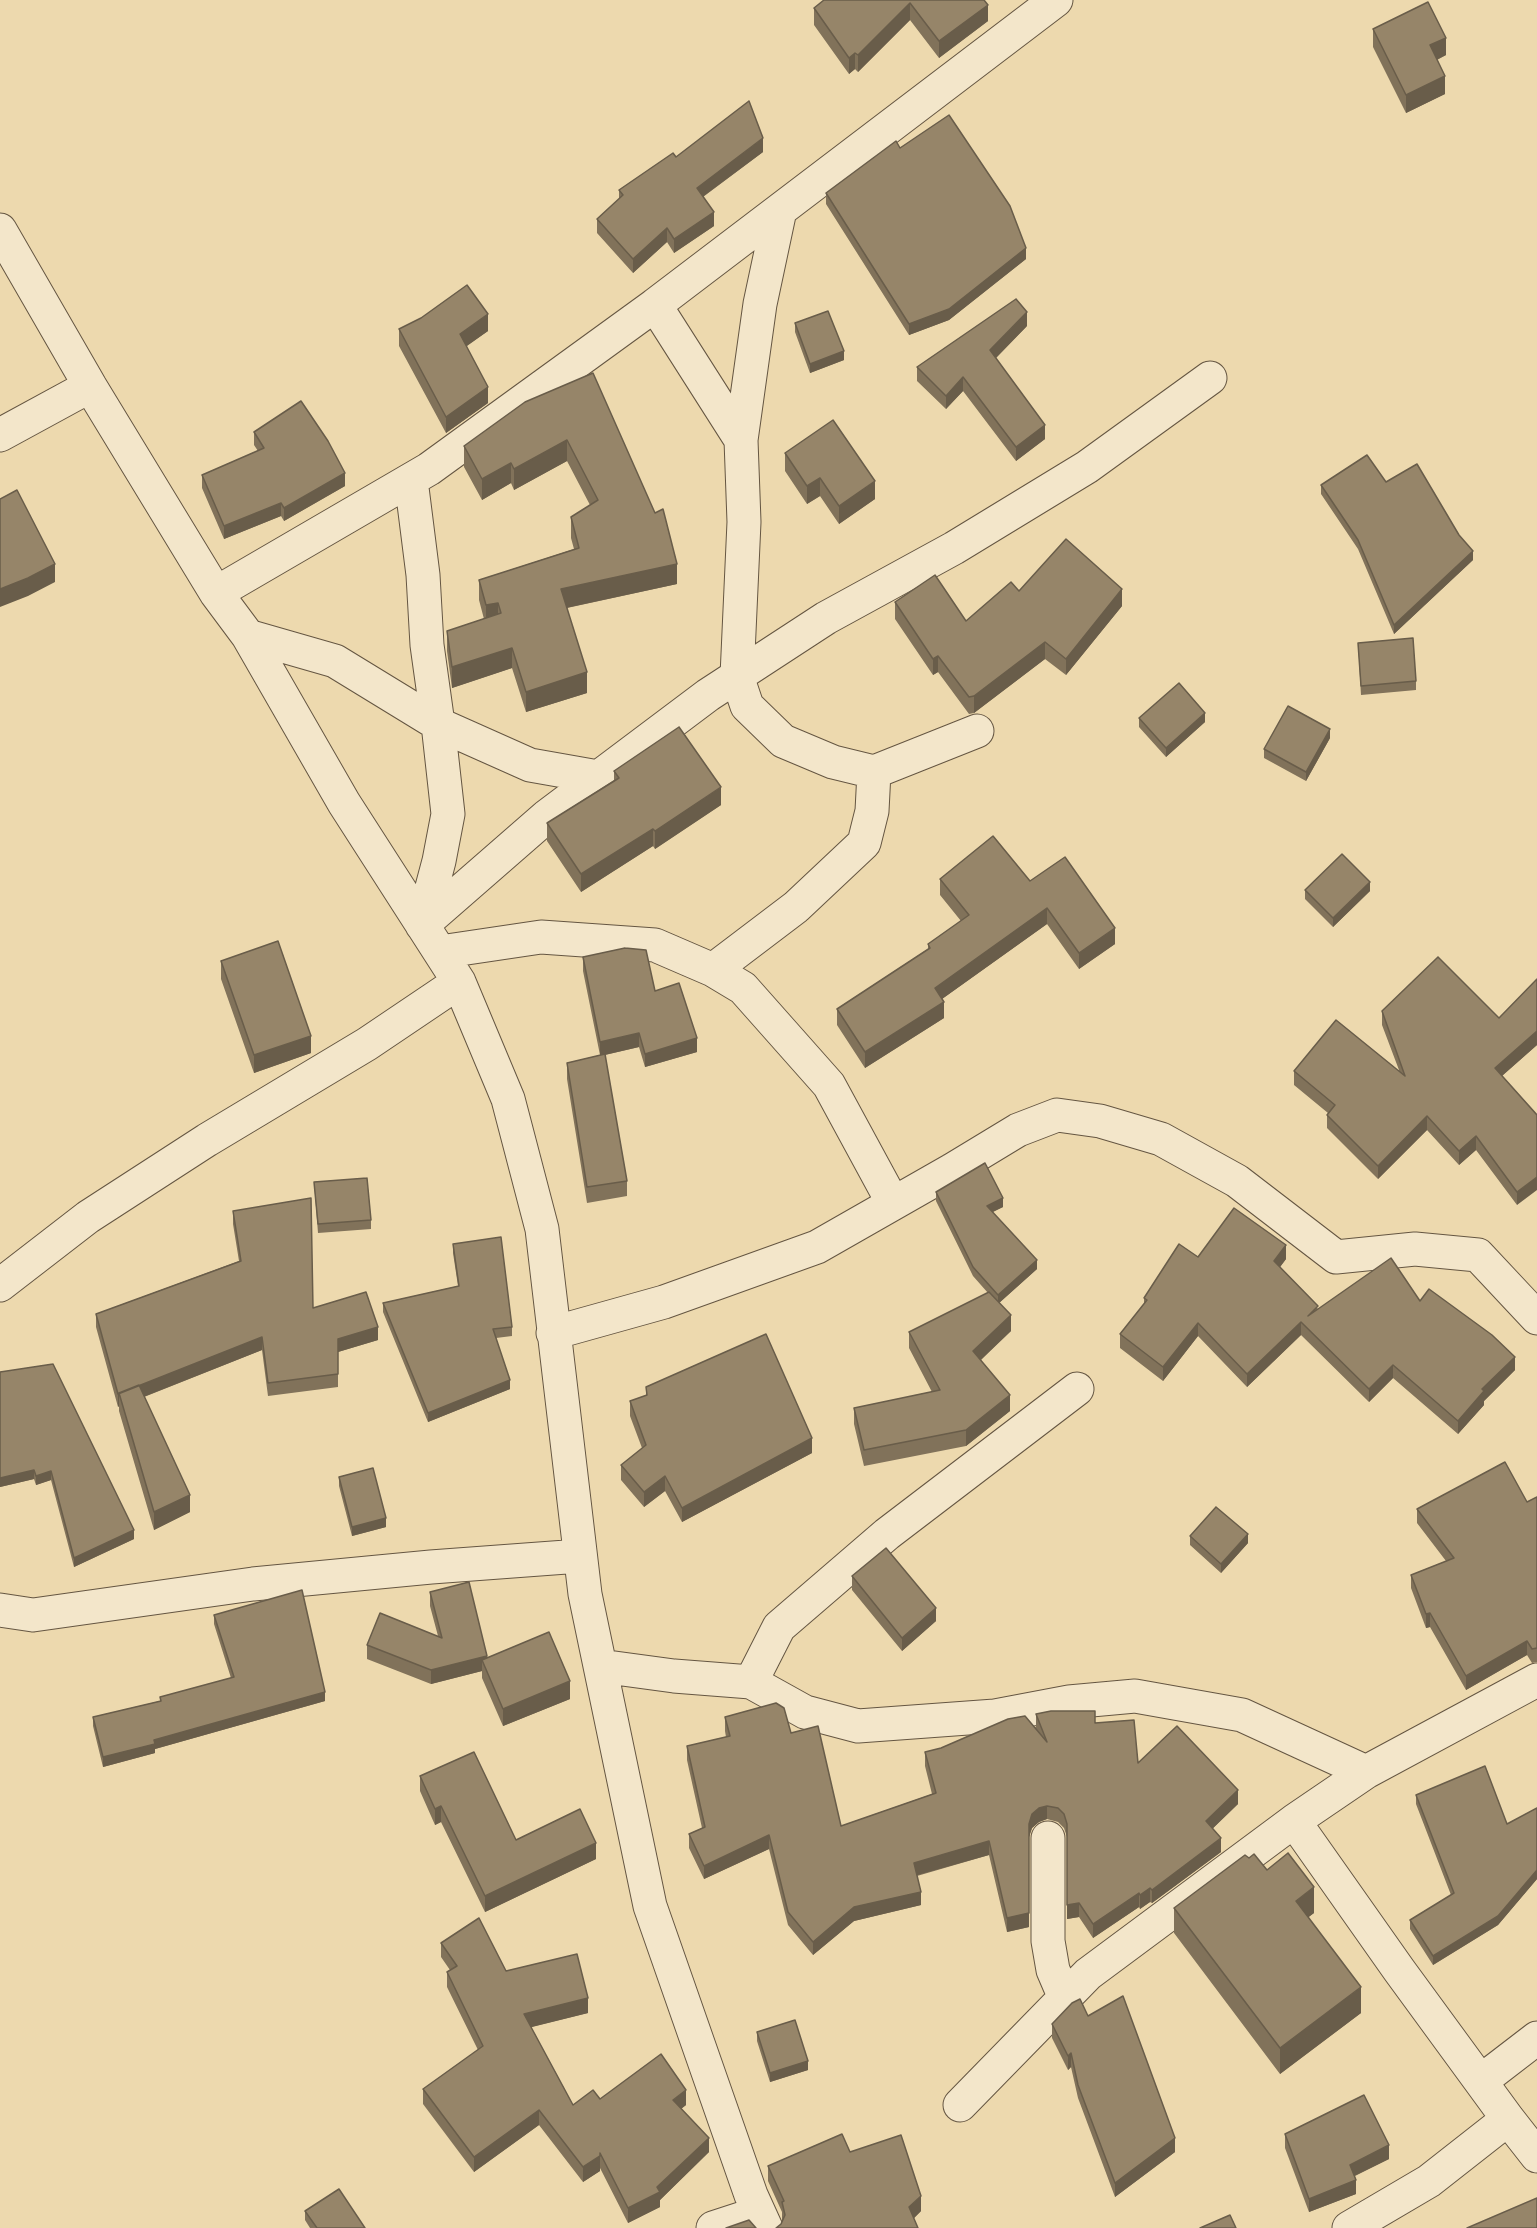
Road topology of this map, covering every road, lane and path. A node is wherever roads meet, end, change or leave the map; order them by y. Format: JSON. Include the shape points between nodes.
{"nodes":[{"id":1,"x":1056,"y":0,"type":"edge"},
{"id":2,"x":780,"y":210,"type":"junction"},
{"id":3,"x":0,"y":230,"type":"edge"},
{"id":4,"x":655,"y":305,"type":"junction"},
{"id":5,"x":1210,"y":378,"type":"dead end"},
{"id":6,"x":90,"y":386,"type":"junction"},
{"id":7,"x":0,"y":435,"type":"edge"},
{"id":8,"x":741,"y":440,"type":"junction"},
{"id":9,"x":411,"y":480,"type":"junction"},
{"id":10,"x":216,"y":593,"type":"junction"},
{"id":11,"x":248,"y":636,"type":"junction"},
{"id":12,"x":737,"y":676,"type":"junction"},
{"id":13,"x":438,"y":724,"type":"junction"},
{"id":14,"x":977,"y":731,"type":"dead end"},
{"id":15,"x":874,"y":772,"type":"junction"},
{"id":16,"x":598,"y":777,"type":"junction"},
{"id":17,"x":422,"y":925,"type":"junction"},
{"id":18,"x":440,"y":952,"type":"junction"},
{"id":19,"x":713,"y":970,"type":"junction"},
{"id":20,"x":459,"y":982,"type":"junction"},
{"id":21,"x":893,"y":1203,"type":"junction"},
{"id":22,"x":0,"y":1285,"type":"edge"},
{"id":23,"x":1537,"y":1318,"type":"edge"},
{"id":24,"x":553,"y":1333,"type":"junction"},
{"id":25,"x":1077,"y":1389,"type":"dead end"},
{"id":26,"x":580,"y":1556,"type":"junction"},
{"id":27,"x":0,"y":1610,"type":"edge"},
{"id":28,"x":600,"y":1666,"type":"junction"},
{"id":29,"x":1537,"y":1680,"type":"edge"},
{"id":30,"x":751,"y":1682,"type":"junction"},
{"id":31,"x":1366,"y":1772,"type":"junction"},
{"id":32,"x":1294,"y":1821,"type":"junction"},
{"id":33,"x":1048,"y":1838,"type":"dead end"},
{"id":34,"x":1065,"y":1998,"type":"junction"},
{"id":35,"x":1537,"y":2038,"type":"edge"},
{"id":36,"x":1481,"y":2081,"type":"junction"},
{"id":37,"x":960,"y":2105,"type":"dead end"},
{"id":38,"x":1508,"y":2119,"type":"junction"},
{"id":39,"x":1537,"y":2156,"type":"edge"},
{"id":40,"x":763,"y":2221,"type":"edge"},
{"id":41,"x":713,"y":2228,"type":"edge"},
{"id":42,"x":1349,"y":2228,"type":"edge"}],
"edges":[{"from":1,"to":2,"type":"street"},
{"from":2,"to":4,"type":"street"},
{"from":2,"to":8,"type":"street","via":[[760,304]]},
{"from":3,"to":6,"type":"street"},
{"from":4,"to":8,"type":"street"},
{"from":4,"to":9,"type":"street"},
{"from":5,"to":12,"type":"street","via":[[1086,467],[954,548],[826,618]]},
{"from":6,"to":7,"type":"street"},
{"from":6,"to":10,"type":"street"},
{"from":8,"to":12,"type":"street","via":[[744,522]]},
{"from":9,"to":10,"type":"street"},
{"from":9,"to":13,"type":"street"},
{"from":10,"to":11,"type":"street"},
{"from":11,"to":13,"type":"street","via":[[335,661]]},
{"from":11,"to":17,"type":"street","via":[[344,803]]},
{"from":12,"to":15,"type":"street","via":[[747,706],[783,741],[833,762]]},
{"from":12,"to":16,"type":"street"},
{"from":13,"to":16,"type":"street","via":[[530,765]]},
{"from":13,"to":17,"type":"street","via":[[448,814]]},
{"from":14,"to":15,"type":"street"},
{"from":15,"to":19,"type":"street","via":[[872,811],[864,843],[796,907]]},
{"from":16,"to":17,"type":"street"},
{"from":17,"to":18,"type":"street"},
{"from":18,"to":19,"type":"street","via":[[541,937],[655,945]]},
{"from":18,"to":20,"type":"street"},
{"from":19,"to":21,"type":"street","via":[[743,988],[829,1085]]},
{"from":20,"to":22,"type":"street","via":[[367,1044],[88,1217]]},
{"from":20,"to":24,"type":"street","via":[[508,1099],[542,1229]]},
{"from":21,"to":23,"type":"street","via":[[1018,1130],[1057,1114],[1100,1121],[1161,1139],[1237,1180],[1336,1257],[1415,1249],[1478,1255]]},
{"from":21,"to":24,"type":"street","via":[[817,1247],[664,1302]]},
{"from":24,"to":26,"type":"street"},
{"from":25,"to":30,"type":"street","via":[[887,1534],[779,1627]]},
{"from":26,"to":27,"type":"street","via":[[253,1584],[33,1616]]},
{"from":26,"to":28,"type":"street"},
{"from":28,"to":30,"type":"street"},
{"from":28,"to":40,"type":"street","via":[[650,1906]]},
{"from":29,"to":31,"type":"street"},
{"from":30,"to":31,"type":"street","via":[[805,1712],[858,1726],[995,1716],[1069,1702],[1136,1696],[1242,1715]]},
{"from":31,"to":32,"type":"street"},
{"from":32,"to":34,"type":"street","via":[[1088,1974]]},
{"from":32,"to":36,"type":"street"},
{"from":33,"to":34,"type":"street","via":[[1047,1941],[1053,1970]]},
{"from":34,"to":37,"type":"street"},
{"from":35,"to":36,"type":"street"},
{"from":36,"to":38,"type":"street"},
{"from":38,"to":39,"type":"street"},
{"from":38,"to":42,"type":"street","via":[[1429,2181]]},
{"from":40,"to":41,"type":"street"}]}
